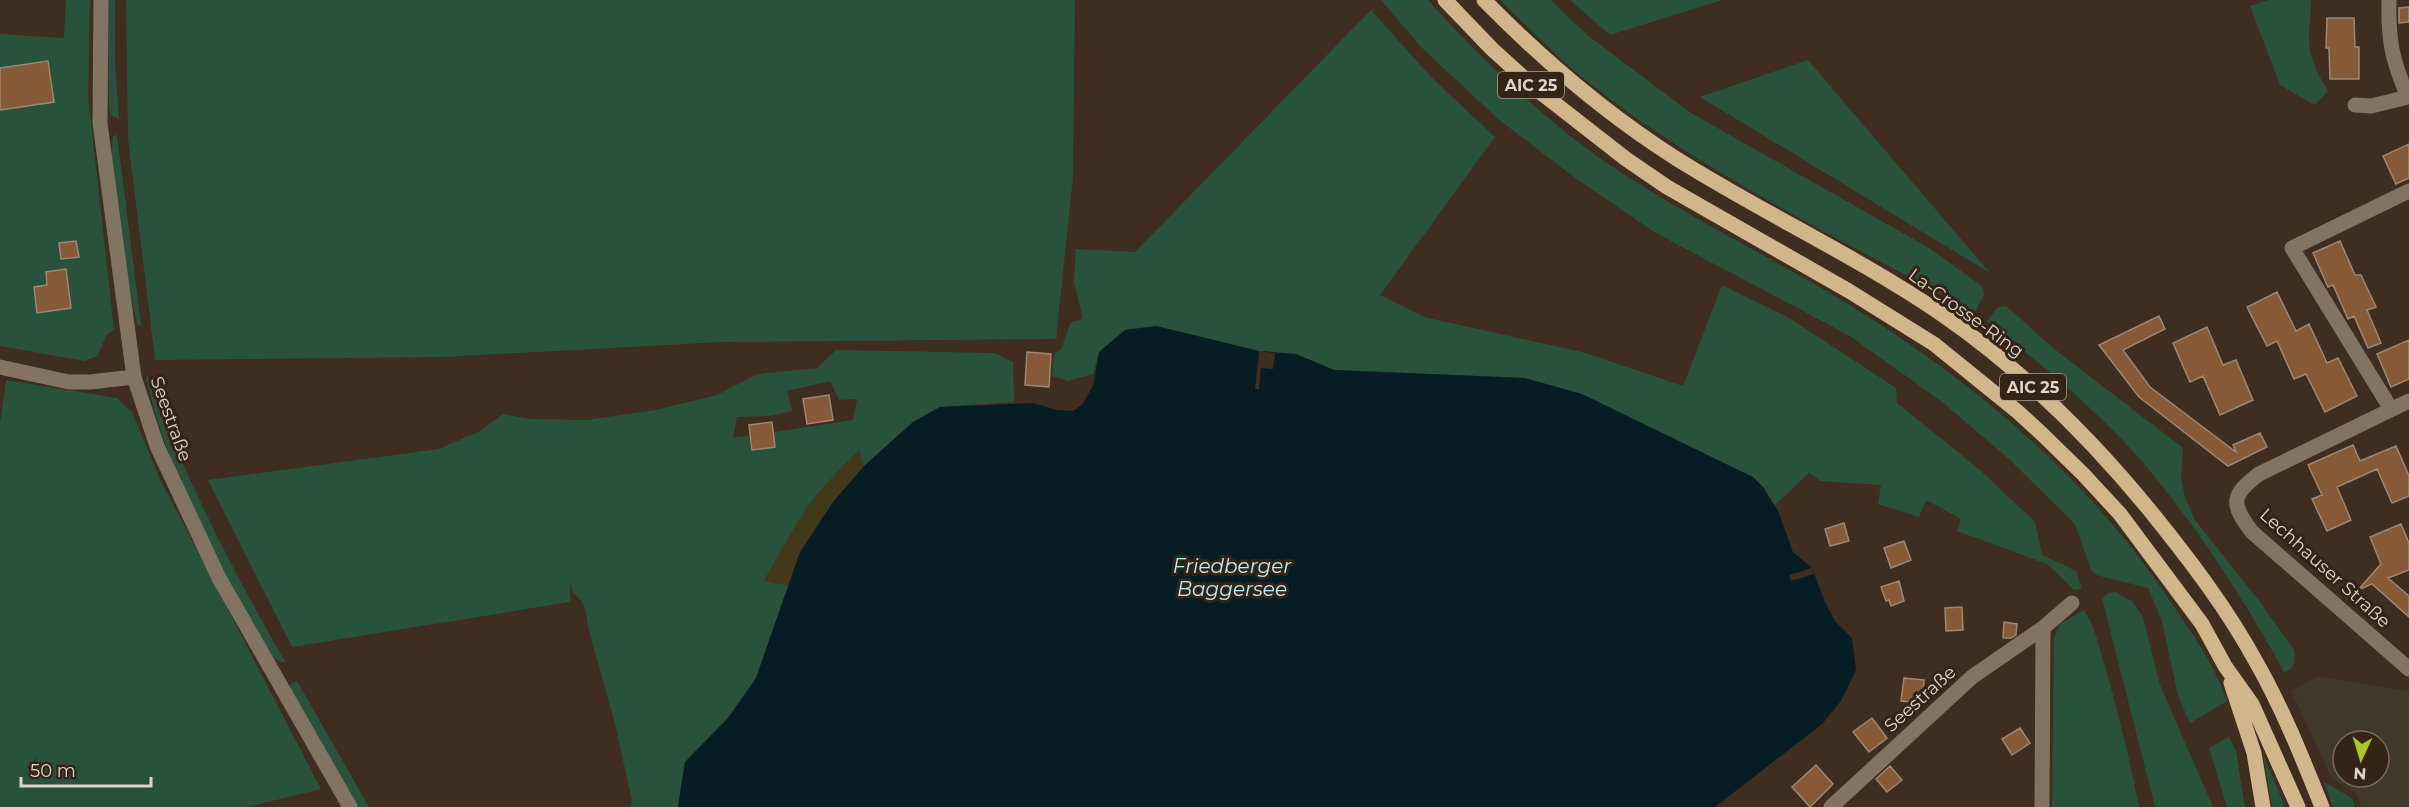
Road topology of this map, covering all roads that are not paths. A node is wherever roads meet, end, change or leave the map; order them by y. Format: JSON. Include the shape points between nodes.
{"nodes":[{"id":1,"x":101,"y":0,"type":"edge"},
{"id":2,"x":1445,"y":0,"type":"edge"},
{"id":3,"x":1484,"y":0,"type":"edge"},
{"id":4,"x":2390,"y":0,"type":"edge"},
{"id":5,"x":2355,"y":105,"type":"dead end"},
{"id":6,"x":2409,"y":191,"type":"edge"},
{"id":7,"x":0,"y":368,"type":"edge"},
{"id":8,"x":134,"y":377,"type":"junction"},
{"id":9,"x":2409,"y":401,"type":"edge"},
{"id":10,"x":2391,"y":409,"type":"junction"},
{"id":11,"x":2072,"y":603,"type":"dead end"},
{"id":12,"x":2043,"y":628,"type":"junction"},
{"id":13,"x":2225,"y":666,"type":"junction"},
{"id":14,"x":2409,"y":669,"type":"edge"},
{"id":15,"x":350,"y":807,"type":"edge"},
{"id":16,"x":1831,"y":807,"type":"edge"},
{"id":17,"x":2042,"y":807,"type":"edge"},
{"id":18,"x":2264,"y":807,"type":"edge"},
{"id":19,"x":2298,"y":807,"type":"edge"},
{"id":20,"x":2322,"y":807,"type":"edge"}],
"edges":[{"from":1,"to":8,"type":"street","name":"Seestraße","via":[[100,123]]},
{"from":2,"to":13,"type":"main road","number":"AIC 25","via":[[1535,88],[1626,159],[1925,338],[2018,412],[2120,514],[2202,624]]},
{"from":3,"to":20,"type":"main road","name":"La-Crosse-Ring","number":"AIC 25","via":[[1571,82],[1643,136],[1940,313],[1991,351],[2064,415],[2180,547],[2235,626],[2286,720]]},
{"from":4,"to":5,"type":"street","via":[[2388,31],[2394,64],[2408,97],[2371,106]]},
{"from":6,"to":10,"type":"street","via":[[2292,248]]},
{"from":7,"to":8,"type":"street","via":[[69,382]]},
{"from":8,"to":15,"type":"street","name":"Seestraße","via":[[157,446],[219,578]]},
{"from":9,"to":10,"type":"street"},
{"from":10,"to":14,"type":"street","name":"Lechhauser Straße","via":[[2268,469],[2243,486],[2236,499],[2238,513],[2252,532]]},
{"from":11,"to":12,"type":"street","name":"Seestraße"},
{"from":12,"to":16,"type":"street","name":"Seestraße","via":[[1972,677]]},
{"from":12,"to":17,"type":"street"},
{"from":13,"to":18,"type":"main road","via":[[2254,753]]},
{"from":13,"to":19,"type":"main road","number":"AIC 25","via":[[2252,704]]}]}
